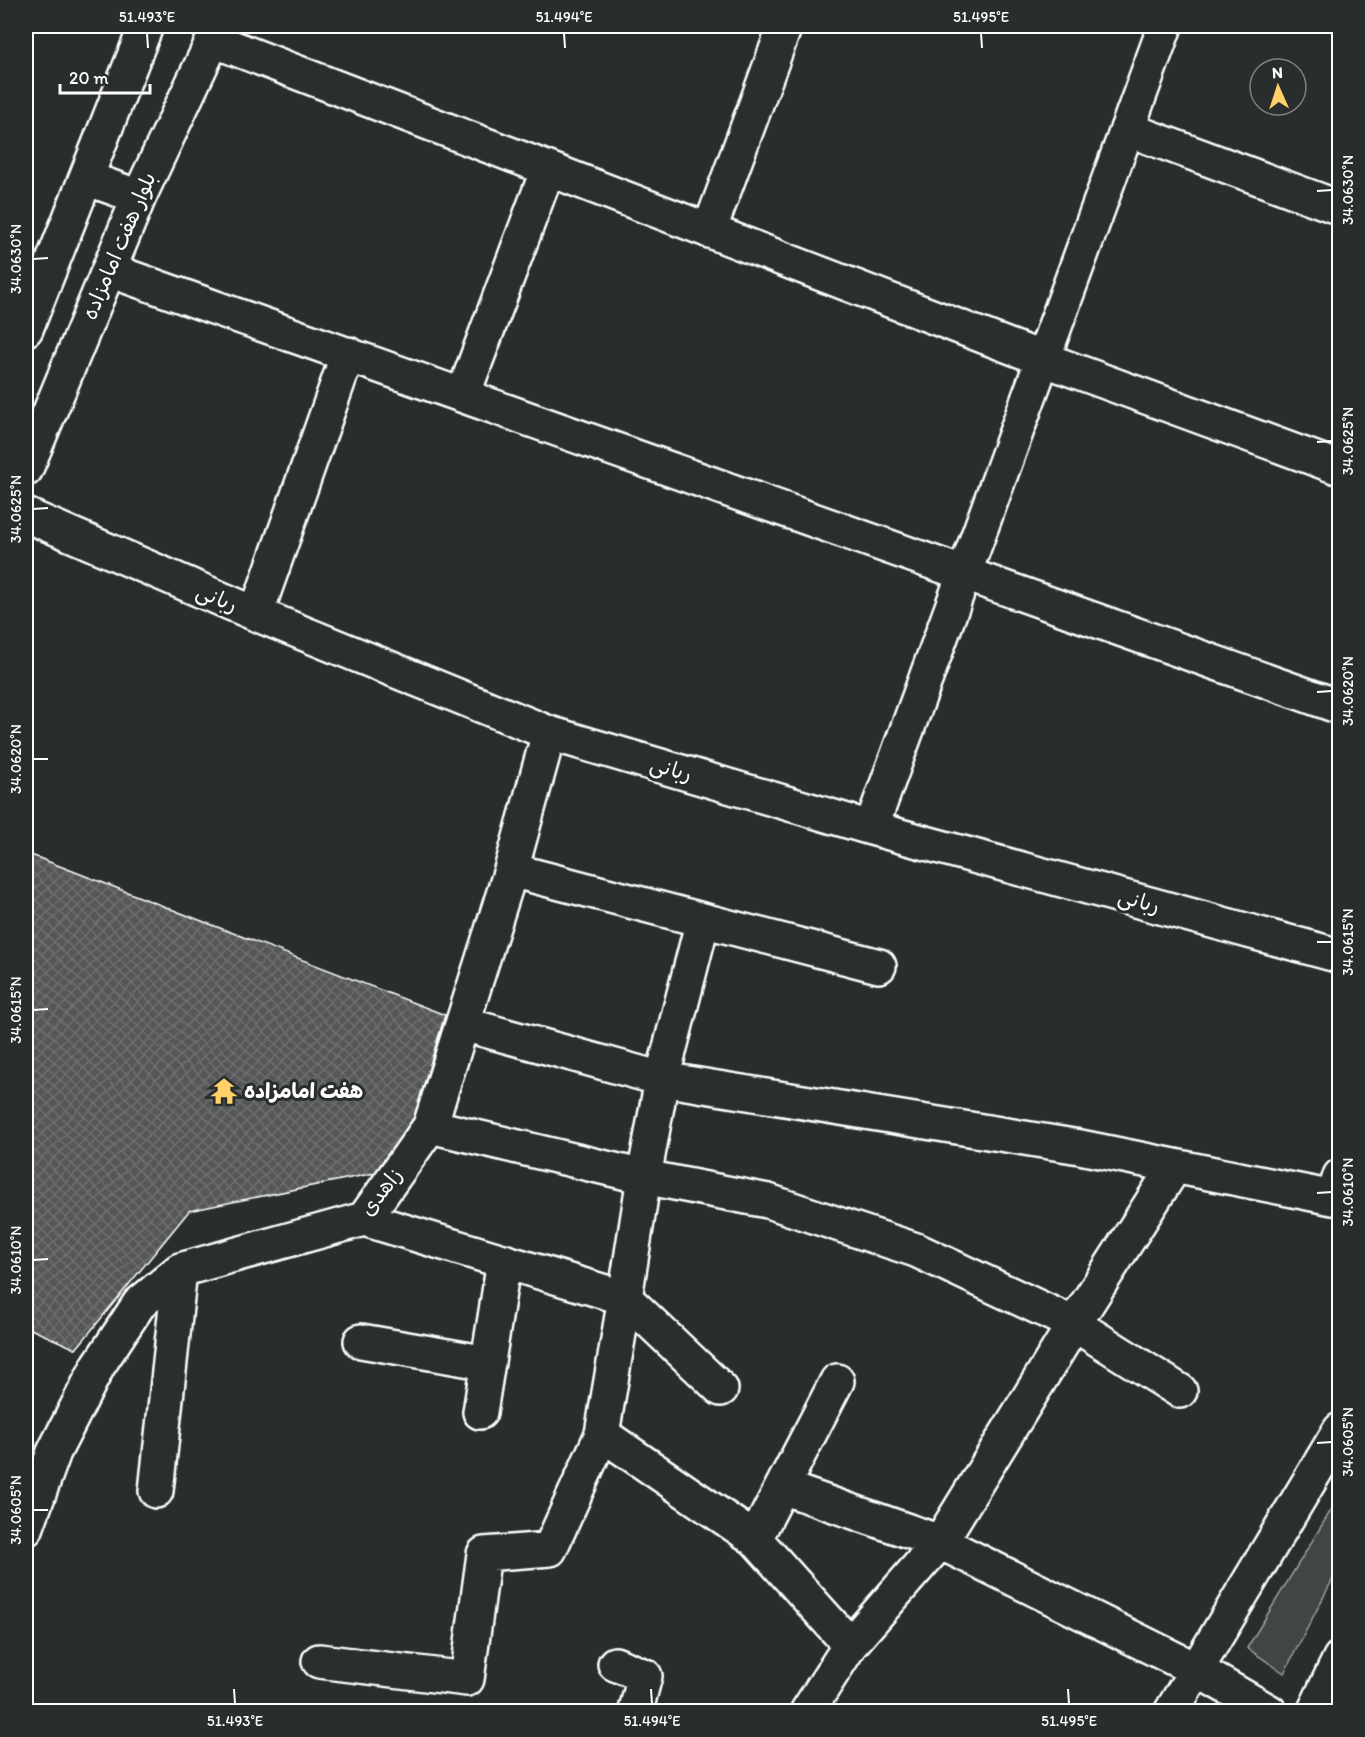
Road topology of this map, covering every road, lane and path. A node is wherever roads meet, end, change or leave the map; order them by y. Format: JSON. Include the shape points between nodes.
{"nodes":[{"id":1,"x":146,"y":26,"type":"edge"},
{"id":2,"x":785,"y":26,"type":"edge"},
{"id":3,"x":1165,"y":26,"type":"edge"},
{"id":4,"x":215,"y":33,"type":"edge"},
{"id":5,"x":1127,"y":129,"type":"junction"},
{"id":6,"x":548,"y":169,"type":"junction"},
{"id":7,"x":86,"y":178,"type":"junction"},
{"id":8,"x":139,"y":197,"type":"junction"},
{"id":9,"x":1340,"y":208,"type":"edge"},
{"id":10,"x":709,"y":231,"type":"junction"},
{"id":11,"x":109,"y":270,"type":"junction"},
{"id":12,"x":26,"y":330,"type":"edge"},
{"id":13,"x":348,"y":354,"type":"junction"},
{"id":14,"x":1043,"y":359,"type":"junction"},
{"id":15,"x":463,"y":395,"type":"junction"},
{"id":16,"x":1340,"y":468,"type":"edge"},
{"id":17,"x":26,"y":469,"type":"edge"},
{"id":18,"x":26,"y":515,"type":"edge"},
{"id":19,"x":964,"y":573,"type":"junction"},
{"id":20,"x":256,"y":614,"type":"junction"},
{"id":21,"x":1340,"y":707,"type":"edge"},
{"id":22,"x":549,"y":733,"type":"junction"},
{"id":23,"x":871,"y":828,"type":"junction"},
{"id":24,"x":511,"y":870,"type":"junction"},
{"id":25,"x":703,"y":920,"type":"junction"},
{"id":26,"x":1340,"y":956,"type":"edge"},
{"id":27,"x":879,"y":966,"type":"dead end"},
{"id":28,"x":463,"y":1024,"type":"junction"},
{"id":29,"x":662,"y":1079,"type":"junction"},
{"id":30,"x":430,"y":1126,"type":"junction"},
{"id":31,"x":1175,"y":1166,"type":"junction"},
{"id":32,"x":1340,"y":1176,"type":"edge"},
{"id":33,"x":644,"y":1178,"type":"junction"},
{"id":34,"x":364,"y":1219,"type":"junction"},
{"id":35,"x":504,"y":1261,"type":"junction"},
{"id":36,"x":180,"y":1270,"type":"junction"},
{"id":37,"x":626,"y":1298,"type":"junction"},
{"id":38,"x":1074,"y":1324,"type":"junction"},
{"id":39,"x":361,"y":1341,"type":"dead end"},
{"id":40,"x":488,"y":1364,"type":"junction"},
{"id":41,"x":837,"y":1381,"type":"dead end"},
{"id":42,"x":721,"y":1389,"type":"dead end"},
{"id":43,"x":1180,"y":1391,"type":"dead end"},
{"id":44,"x":480,"y":1412,"type":"dead end"},
{"id":45,"x":1340,"y":1430,"type":"edge"},
{"id":46,"x":602,"y":1434,"type":"junction"},
{"id":47,"x":782,"y":1487,"type":"junction"},
{"id":48,"x":156,"y":1491,"type":"dead end"},
{"id":49,"x":26,"y":1529,"type":"edge"},
{"id":50,"x":755,"y":1539,"type":"junction"},
{"id":51,"x":940,"y":1542,"type":"junction"},
{"id":52,"x":850,"y":1645,"type":"junction"},
{"id":53,"x":1340,"y":1658,"type":"edge"},
{"id":54,"x":319,"y":1661,"type":"dead end"},
{"id":55,"x":615,"y":1664,"type":"dead end"},
{"id":56,"x":1197,"y":1670,"type":"junction"},
{"id":57,"x":639,"y":1712,"type":"edge"},
{"id":58,"x":807,"y":1712,"type":"edge"},
{"id":59,"x":1171,"y":1712,"type":"edge"},
{"id":60,"x":1270,"y":1712,"type":"edge"},
{"id":61,"x":1314,"y":1712,"type":"edge"}],
"edges":[{"from":1,"to":7,"type":"street"},
{"from":2,"to":10,"type":"street"},
{"from":3,"to":5,"type":"street"},
{"from":4,"to":6,"type":"street"},
{"from":4,"to":8,"type":"street","name":"بلوار هفت امامزاده"},
{"from":5,"to":9,"type":"street"},
{"from":5,"to":14,"type":"street"},
{"from":6,"to":10,"type":"street"},
{"from":6,"to":15,"type":"street"},
{"from":7,"to":8,"type":"street"},
{"from":7,"to":12,"type":"street"},
{"from":8,"to":11,"type":"street","name":"بلوار هفت امامزاده"},
{"from":10,"to":14,"type":"street"},
{"from":11,"to":13,"type":"street"},
{"from":11,"to":17,"type":"street","name":"بلوار هفت امامزاده"},
{"from":13,"to":15,"type":"street"},
{"from":13,"to":20,"type":"street"},
{"from":14,"to":16,"type":"street"},
{"from":14,"to":19,"type":"street"},
{"from":15,"to":19,"type":"street"},
{"from":18,"to":20,"type":"street","name":"ربانی"},
{"from":19,"to":21,"type":"street"},
{"from":19,"to":23,"type":"street"},
{"from":20,"to":22,"type":"street","name":"ربانی"},
{"from":22,"to":23,"type":"street","name":"ربانی"},
{"from":22,"to":24,"type":"street","name":"زاهدی"},
{"from":23,"to":26,"type":"street","name":"ربانی"},
{"from":24,"to":25,"type":"street"},
{"from":24,"to":28,"type":"street","name":"زاهدی"},
{"from":25,"to":27,"type":"street"},
{"from":25,"to":29,"type":"street"},
{"from":28,"to":29,"type":"street"},
{"from":28,"to":30,"type":"street","name":"زاهدی"},
{"from":29,"to":31,"type":"street"},
{"from":29,"to":33,"type":"street"},
{"from":30,"to":33,"type":"street"},
{"from":30,"to":34,"type":"street","name":"زاهدی"},
{"from":31,"to":32,"type":"street","via":[[1333,1198]]},
{"from":31,"to":38,"type":"street"},
{"from":33,"to":37,"type":"street"},
{"from":33,"to":38,"type":"street","via":[[768,1201],[916,1250]]},
{"from":34,"to":35,"type":"street"},
{"from":34,"to":36,"type":"street","name":"زاهدی"},
{"from":35,"to":37,"type":"street"},
{"from":35,"to":40,"type":"street"},
{"from":36,"to":48,"type":"street"},
{"from":36,"to":49,"type":"street","name":"زاهدی","via":[[139,1304],[98,1366],[54,1452]]},
{"from":37,"to":42,"type":"street"},
{"from":37,"to":46,"type":"street"},
{"from":38,"to":43,"type":"street"},
{"from":38,"to":51,"type":"street"},
{"from":39,"to":40,"type":"street"},
{"from":40,"to":44,"type":"street"},
{"from":41,"to":47,"type":"street"},
{"from":45,"to":56,"type":"street"},
{"from":46,"to":50,"type":"street"},
{"from":46,"to":54,"type":"street","via":[[550,1550],[484,1554],[468,1678]]},
{"from":47,"to":50,"type":"street"},
{"from":47,"to":51,"type":"street"},
{"from":50,"to":52,"type":"street"},
{"from":51,"to":52,"type":"street"},
{"from":51,"to":56,"type":"street"},
{"from":52,"to":58,"type":"street"},
{"from":53,"to":61,"type":"street"},
{"from":55,"to":57,"type":"street","via":[[645,1676],[636,1710]]},
{"from":56,"to":59,"type":"street"},
{"from":56,"to":60,"type":"street"}]}
